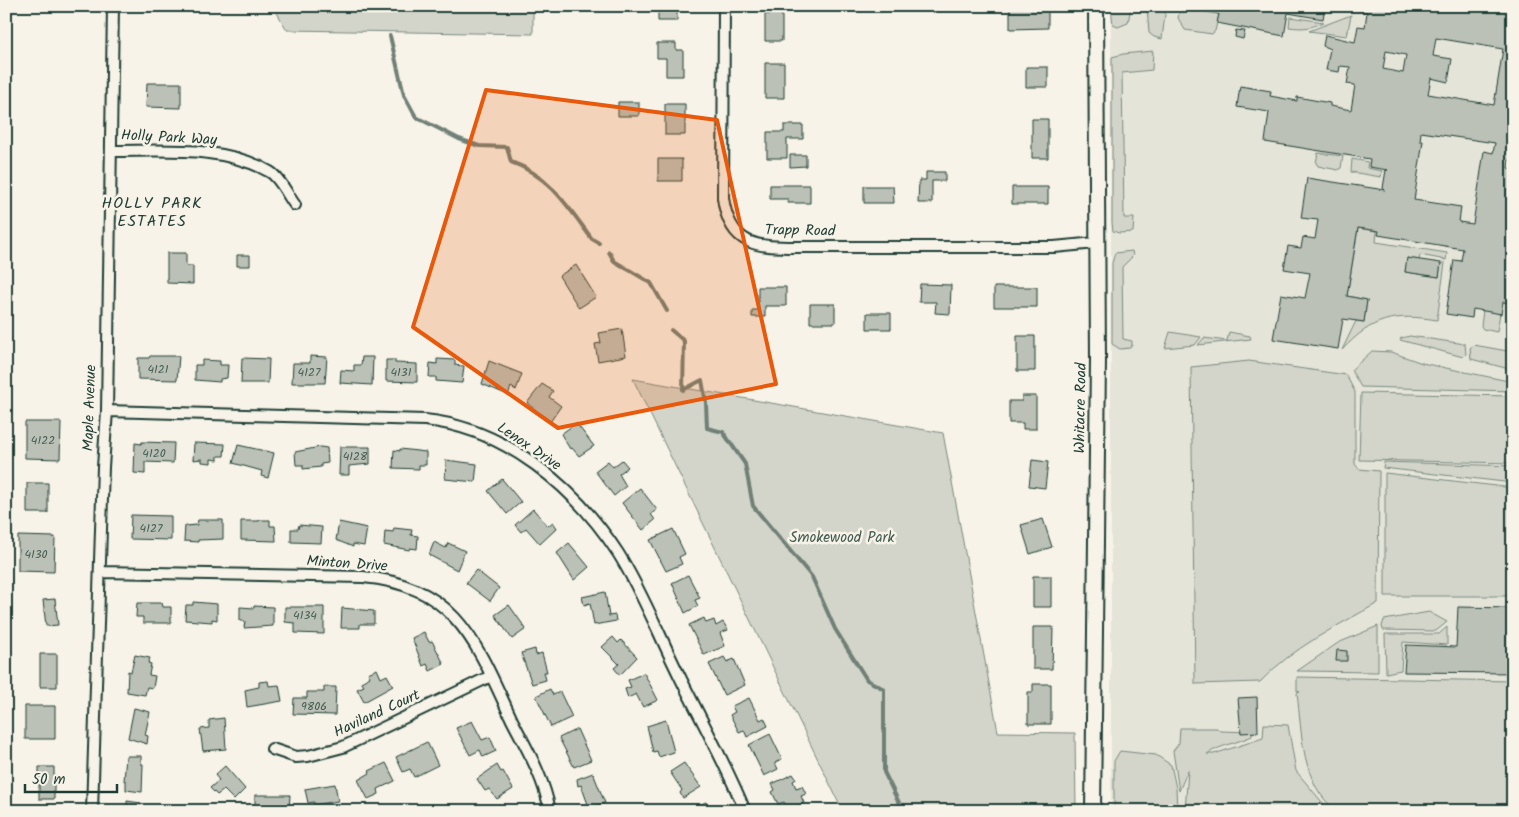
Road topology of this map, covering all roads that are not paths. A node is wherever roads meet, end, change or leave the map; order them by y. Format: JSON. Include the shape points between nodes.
{"nodes":[{"id":1,"x":113,"y":6,"type":"edge"},
{"id":2,"x":724,"y":6,"type":"edge"},
{"id":3,"x":1096,"y":6,"type":"edge"},
{"id":4,"x":112,"y":151,"type":"junction"},
{"id":5,"x":296,"y":205,"type":"dead end"},
{"id":6,"x":1096,"y":243,"type":"junction"},
{"id":7,"x":107,"y":411,"type":"junction"},
{"id":8,"x":101,"y":572,"type":"junction"},
{"id":9,"x":491,"y":676,"type":"junction"},
{"id":10,"x":272,"y":749,"type":"dead end"},
{"id":11,"x":92,"y":811,"type":"edge"},
{"id":12,"x":550,"y":811,"type":"edge"},
{"id":13,"x":746,"y":811,"type":"edge"},
{"id":14,"x":1093,"y":811,"type":"edge"}],
"edges":[{"from":1,"to":4,"type":"street","name":"Maple Avenue"},
{"from":2,"to":6,"type":"street","name":"Trapp Road","via":[[723,198],[729,224],[744,240],[764,247],[1054,247]]},
{"from":3,"to":6,"type":"street","name":"Whitacre Road"},
{"from":4,"to":5,"type":"street","name":"Holly Park Way","via":[[228,156],[271,173]]},
{"from":4,"to":7,"type":"street","name":"Maple Avenue"},
{"from":6,"to":14,"type":"street","name":"Whitacre Road","via":[[1098,360]]},
{"from":7,"to":8,"type":"street","name":"Maple Avenue"},
{"from":7,"to":13,"type":"street","name":"Lenox Drive","via":[[425,420],[467,427],[507,446],[575,501],[601,529],[618,554]]},
{"from":8,"to":9,"type":"street","name":"Minton Drive","via":[[363,578],[396,582],[427,595],[457,618]]},
{"from":8,"to":11,"type":"street","name":"Maple Avenue"},
{"from":9,"to":10,"type":"street","name":"Haviland Court","via":[[342,747],[302,756]]},
{"from":9,"to":12,"type":"street","name":"Minton Drive","via":[[540,776]]}]}
